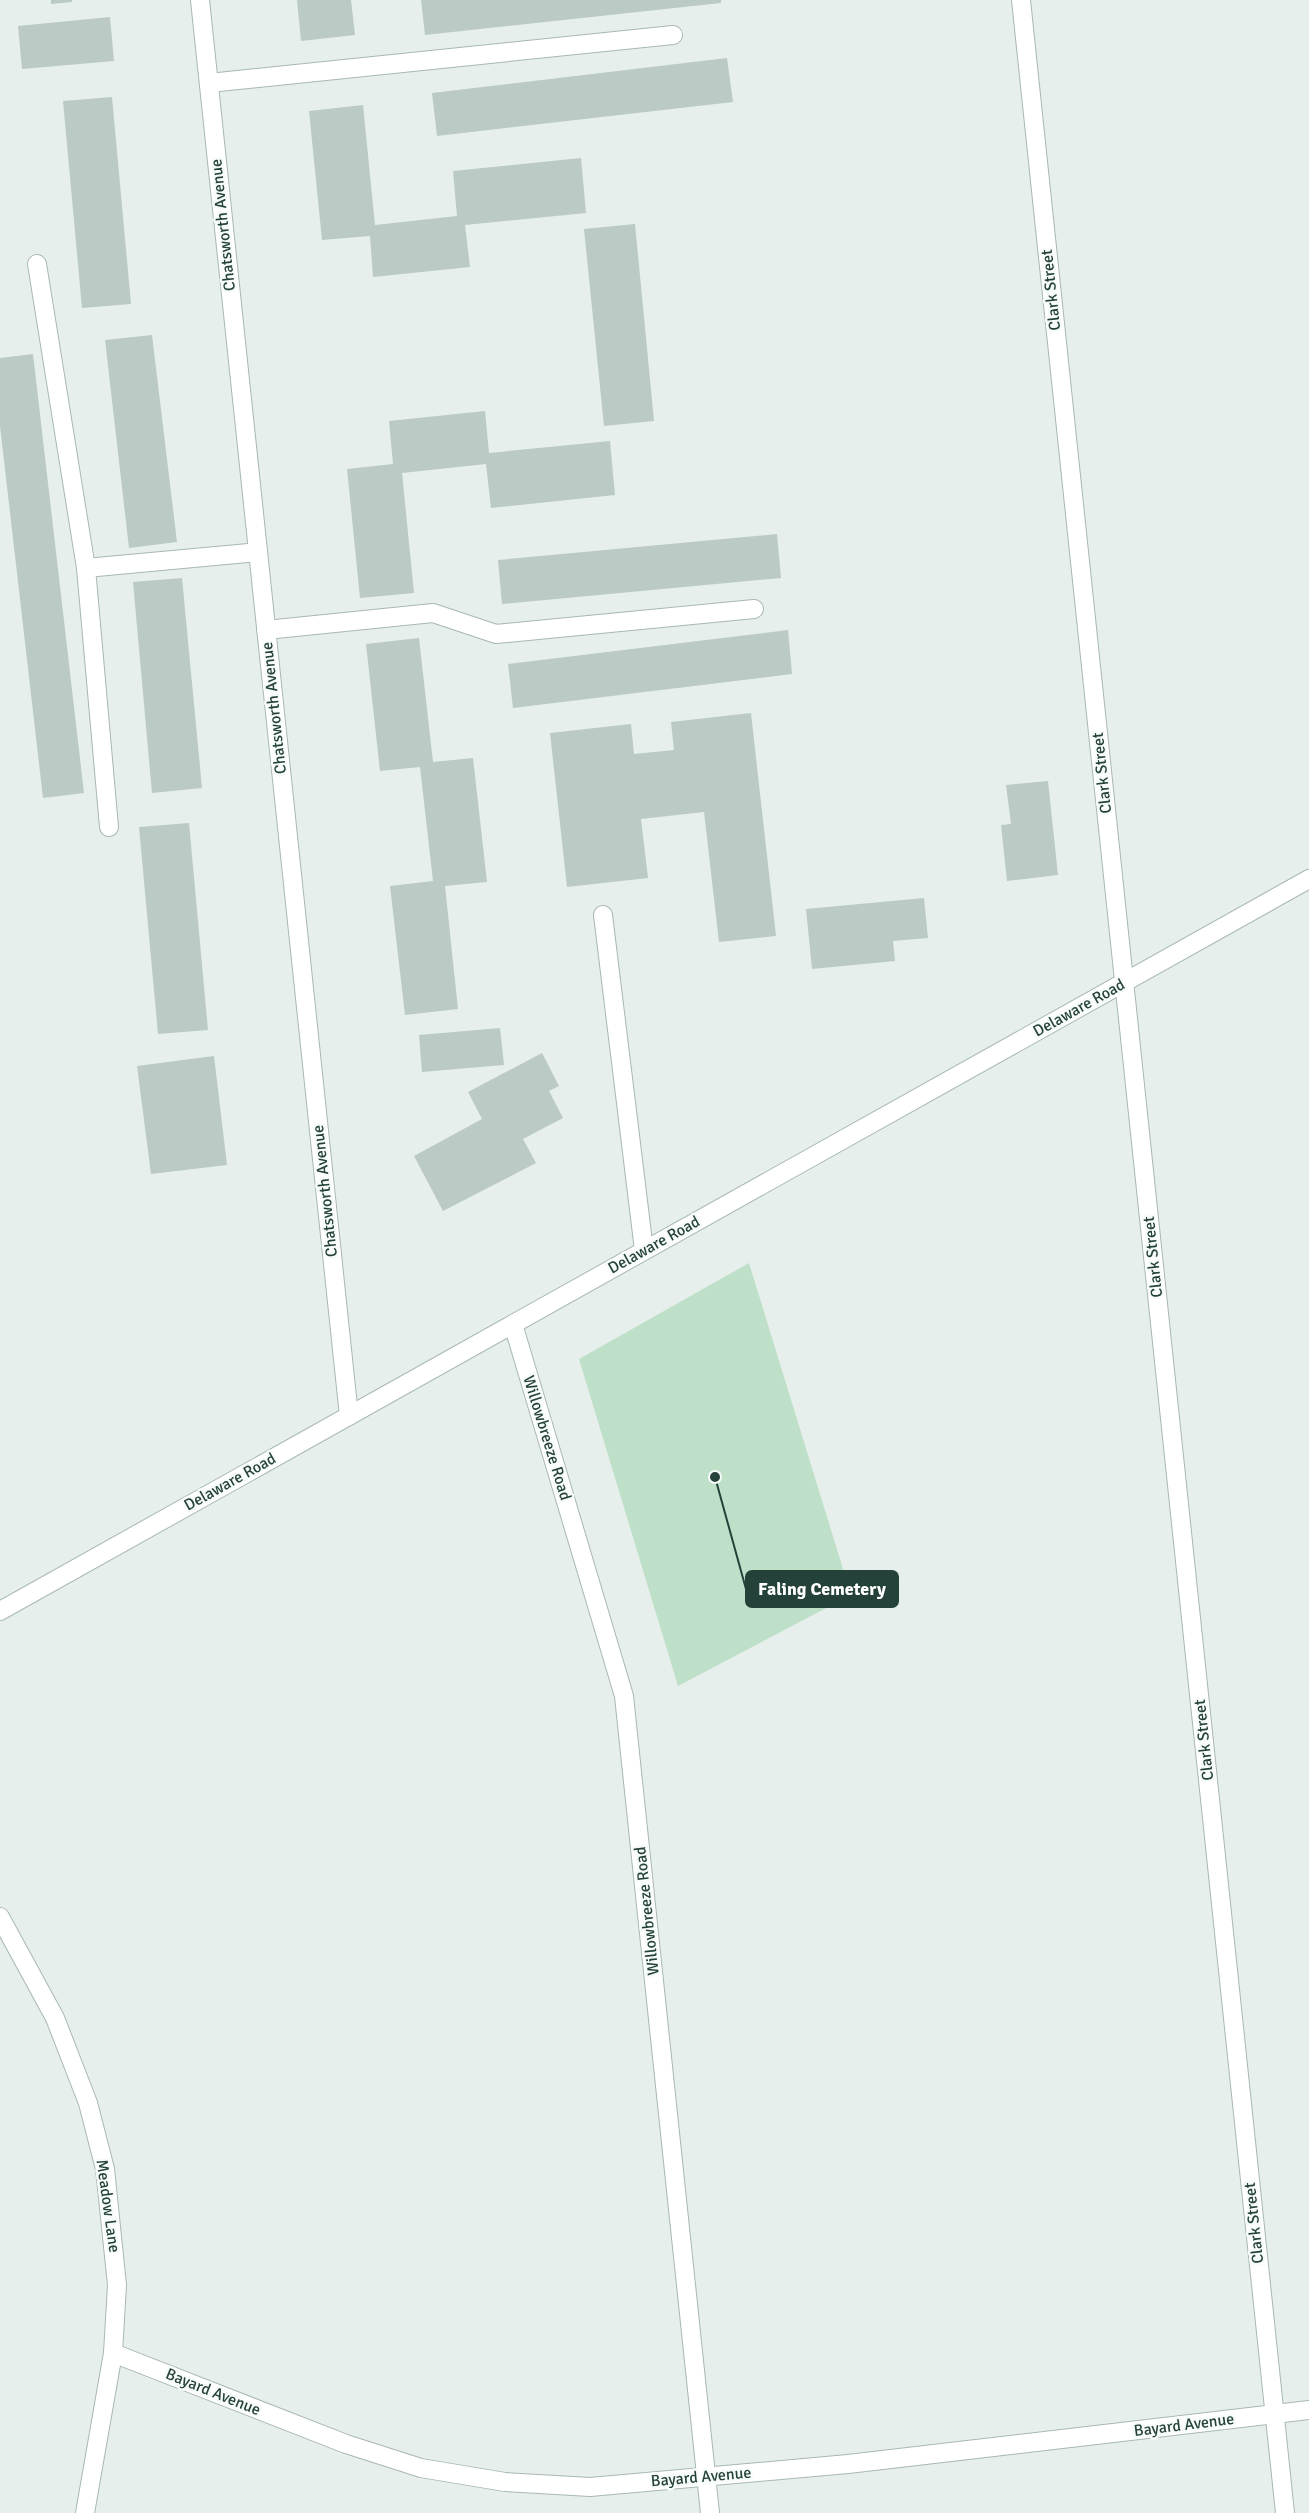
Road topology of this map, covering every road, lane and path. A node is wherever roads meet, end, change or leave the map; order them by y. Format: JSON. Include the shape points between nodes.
{"nodes":[{"id":1,"x":200,"y":0,"type":"edge"},
{"id":2,"x":1021,"y":0,"type":"edge"},
{"id":3,"x":673,"y":35,"type":"dead end"},
{"id":4,"x":209,"y":83,"type":"junction"},
{"id":5,"x":37,"y":264,"type":"dead end"},
{"id":6,"x":258,"y":552,"type":"junction"},
{"id":7,"x":86,"y":568,"type":"junction"},
{"id":8,"x":754,"y":609,"type":"dead end"},
{"id":9,"x":266,"y":630,"type":"junction"},
{"id":10,"x":109,"y":827,"type":"dead end"},
{"id":11,"x":1309,"y":879,"type":"edge"},
{"id":12,"x":603,"y":915,"type":"dead end"},
{"id":13,"x":1124,"y":982,"type":"junction"},
{"id":14,"x":644,"y":1250,"type":"junction"},
{"id":15,"x":513,"y":1324,"type":"junction"},
{"id":16,"x":349,"y":1416,"type":"junction"},
{"id":17,"x":0,"y":1611,"type":"edge"},
{"id":18,"x":0,"y":1917,"type":"edge"},
{"id":19,"x":113,"y":2353,"type":"junction"},
{"id":20,"x":1309,"y":2410,"type":"edge"},
{"id":21,"x":1274,"y":2414,"type":"junction"},
{"id":22,"x":706,"y":2476,"type":"junction"},
{"id":23,"x":85,"y":2513,"type":"edge"},
{"id":24,"x":710,"y":2513,"type":"edge"},
{"id":25,"x":1285,"y":2513,"type":"edge"}],
"edges":[{"from":1,"to":4,"type":"street","name":"Chatsworth Avenue"},
{"from":2,"to":13,"type":"street","name":"Clark Street"},
{"from":3,"to":4,"type":"street"},
{"from":4,"to":6,"type":"street","name":"Chatsworth Avenue"},
{"from":5,"to":7,"type":"street"},
{"from":6,"to":7,"type":"street"},
{"from":6,"to":9,"type":"street","name":"Chatsworth Avenue"},
{"from":7,"to":10,"type":"street"},
{"from":8,"to":9,"type":"street","via":[[496,634],[434,613]]},
{"from":9,"to":16,"type":"street","name":"Chatsworth Avenue"},
{"from":11,"to":13,"type":"street","name":"Delaware Road"},
{"from":12,"to":14,"type":"street"},
{"from":13,"to":14,"type":"street","name":"Delaware Road"},
{"from":13,"to":21,"type":"street","name":"Clark Street"},
{"from":14,"to":15,"type":"street","name":"Delaware Road"},
{"from":15,"to":16,"type":"street","name":"Delaware Road"},
{"from":15,"to":22,"type":"street","name":"Willowbreeze Road","via":[[624,1696]]},
{"from":16,"to":17,"type":"street","name":"Delaware Road"},
{"from":18,"to":19,"type":"street","name":"Meadow Lane","via":[[55,2018],[88,2103],[105,2169],[114,2245],[117,2285]]},
{"from":19,"to":22,"type":"street","name":"Bayard Avenue","via":[[346,2444],[421,2468],[505,2482],[590,2487]]},
{"from":19,"to":23,"type":"street","name":"Meadow Lane"},
{"from":20,"to":21,"type":"street","name":"Bayard Avenue"},
{"from":21,"to":22,"type":"street","name":"Bayard Avenue","via":[[848,2464]]},
{"from":21,"to":25,"type":"street","name":"Clark Street"},
{"from":22,"to":24,"type":"street","name":"Willowbreeze Road"}]}
